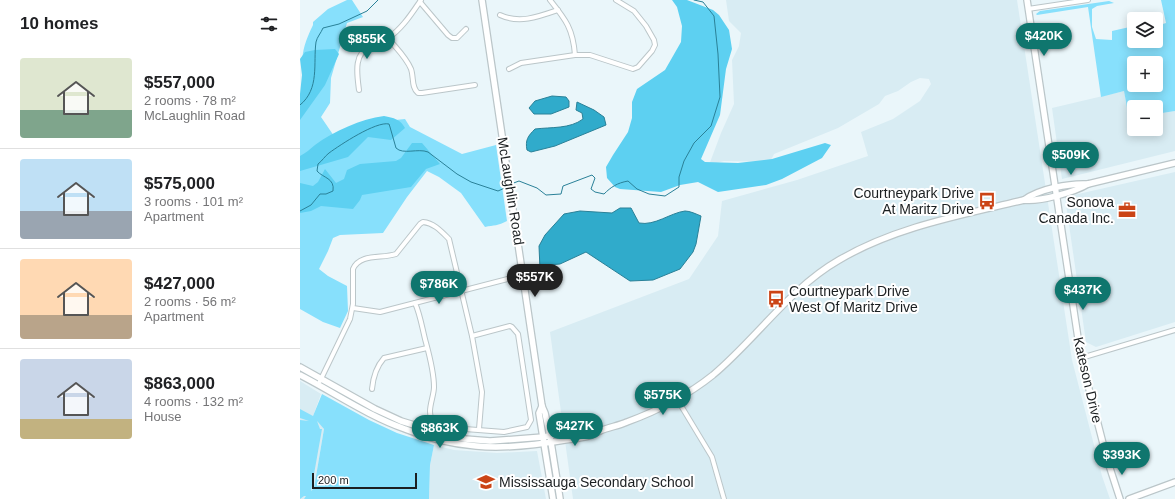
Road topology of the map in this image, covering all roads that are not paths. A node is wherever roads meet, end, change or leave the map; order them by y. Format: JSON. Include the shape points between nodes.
{"nodes":[{"id":1,"x":482,"y":0,"type":"edge"},
{"id":2,"x":550,"y":0,"type":"edge"},
{"id":3,"x":616,"y":0,"type":"edge"},
{"id":4,"x":1027,"y":0,"type":"edge"},
{"id":5,"x":1088,"y":0,"type":"edge"},
{"id":6,"x":421,"y":1,"type":"edge"},
{"id":7,"x":558,"y":10,"type":"junction"},
{"id":8,"x":1028,"y":10,"type":"junction"},
{"id":9,"x":500,"y":15,"type":"dead end"},
{"id":10,"x":466,"y":29,"type":"dead end"},
{"id":11,"x":388,"y":38,"type":"junction"},
{"id":12,"x":575,"y":55,"type":"junction"},
{"id":13,"x":509,"y":69,"type":"dead end"},
{"id":14,"x":475,"y":85,"type":"dead end"},
{"id":15,"x":359,"y":90,"type":"dead end"},
{"id":16,"x":1175,"y":163,"type":"edge"},
{"id":17,"x":1088,"y":184,"type":"junction"},
{"id":18,"x":1056,"y":188,"type":"junction"},
{"id":19,"x":1056,"y":195,"type":"junction"},
{"id":20,"x":1024,"y":200,"type":"junction"},
{"id":21,"x":523,"y":275,"type":"junction"},
{"id":22,"x":461,"y":291,"type":"junction"},
{"id":23,"x":416,"y":303,"type":"junction"},
{"id":24,"x":353,"y":308,"type":"junction"},
{"id":25,"x":1175,"y":330,"type":"edge"},
{"id":26,"x":472,"y":336,"type":"junction"},
{"id":27,"x":427,"y":348,"type":"junction"},
{"id":28,"x":1081,"y":358,"type":"junction"},
{"id":29,"x":300,"y":367,"type":"edge"},
{"id":30,"x":300,"y":374,"type":"edge"},
{"id":31,"x":322,"y":378,"type":"junction"},
{"id":32,"x":318,"y":384,"type":"junction"},
{"id":33,"x":372,"y":389,"type":"dead end"},
{"id":34,"x":677,"y":399,"type":"junction"},
{"id":35,"x":542,"y":406,"type":"junction"},
{"id":36,"x":479,"y":429,"type":"junction"},
{"id":37,"x":434,"y":431,"type":"junction"},
{"id":38,"x":599,"y":431,"type":"junction"},
{"id":39,"x":550,"y":436,"type":"junction"},
{"id":40,"x":544,"y":437,"type":"junction"},
{"id":41,"x":432,"y":438,"type":"junction"},
{"id":42,"x":551,"y":442,"type":"junction"},
{"id":43,"x":544,"y":443,"type":"junction"},
{"id":44,"x":1175,"y":482,"type":"edge"},
{"id":45,"x":553,"y":499,"type":"edge"},
{"id":46,"x":560,"y":499,"type":"edge"},
{"id":47,"x":724,"y":499,"type":"edge"},
{"id":48,"x":1120,"y":499,"type":"edge"},
{"id":49,"x":1129,"y":499,"type":"edge"}],
"edges":[{"from":1,"to":21,"type":"main road","name":"McLaughlin Road"},
{"from":2,"to":7,"type":"street"},
{"from":3,"to":12,"type":"street","via":[[634,11],[646,26],[654,40],[652,51],[633,69],[590,55]]},
{"from":4,"to":8,"type":"main road","name":"Kateson Drive"},
{"from":5,"to":8,"type":"street"},
{"from":6,"to":10,"type":"street","via":[[452,38],[457,38]]},
{"from":6,"to":11,"type":"street","via":[[407,20]]},
{"from":7,"to":9,"type":"street","via":[[520,20]]},
{"from":7,"to":12,"type":"street","via":[[571,31]]},
{"from":8,"to":18,"type":"main road","name":"Kateson Drive"},
{"from":11,"to":14,"type":"street","via":[[408,63],[413,87],[418,93]]},
{"from":11,"to":15,"type":"street","via":[[369,46],[362,53],[357,70]]},
{"from":12,"to":13,"type":"street","via":[[521,63]]},
{"from":16,"to":17,"type":"main road"},
{"from":17,"to":18,"type":"main road","via":[[1077,183]]},
{"from":17,"to":19,"type":"main road","via":[[1080,189]]},
{"from":18,"to":19,"type":"main road","name":"Kateson Drive"},
{"from":18,"to":20,"type":"main road"},
{"from":19,"to":20,"type":"main road","via":[[1033,201]]},
{"from":19,"to":28,"type":"main road","name":"Kateson Drive"},
{"from":20,"to":34,"type":"main road","via":[[918,227],[868,245],[838,260],[780,308],[731,360],[710,378]]},
{"from":21,"to":22,"type":"street"},
{"from":21,"to":35,"type":"main road","name":"McLaughlin Road"},
{"from":22,"to":23,"type":"street"},
{"from":22,"to":24,"type":"street","via":[[449,239],[438,228],[423,222],[396,254],[365,259],[355,264]]},
{"from":22,"to":26,"type":"street"},
{"from":23,"to":24,"type":"street","via":[[380,312]]},
{"from":23,"to":27,"type":"street"},
{"from":24,"to":31,"type":"street"},
{"from":25,"to":28,"type":"street"},
{"from":26,"to":36,"type":"street","via":[[482,392]]},
{"from":26,"to":36,"type":"street","via":[[510,326],[518,334],[531,420],[527,428],[504,432]]},
{"from":27,"to":33,"type":"street","via":[[384,358],[373,377]]},
{"from":27,"to":36,"type":"street","via":[[434,385],[431,418],[434,422]]},
{"from":28,"to":48,"type":"main road","name":"Kateson Drive"},
{"from":29,"to":31,"type":"main road"},
{"from":30,"to":32,"type":"main road"},
{"from":31,"to":32,"type":"street"},
{"from":31,"to":37,"type":"main road","via":[[384,414]]},
{"from":32,"to":41,"type":"main road","via":[[380,419]]},
{"from":34,"to":38,"type":"main road","via":[[627,422]]},
{"from":34,"to":47,"type":"street","via":[[712,457]]},
{"from":35,"to":39,"type":"main road","name":"McLaughlin Road","via":[[546,413]]},
{"from":35,"to":40,"type":"main road","name":"McLaughlin Road","via":[[540,413]]},
{"from":37,"to":40,"type":"main road","via":[[465,439],[490,441]]},
{"from":37,"to":41,"type":"main road"},
{"from":38,"to":39,"type":"main road","via":[[590,429]]},
{"from":38,"to":42,"type":"main road","via":[[590,436]]},
{"from":39,"to":40,"type":"main road"},
{"from":39,"to":42,"type":"main road","name":"McLaughlin Road"},
{"from":40,"to":43,"type":"main road","name":"McLaughlin Road"},
{"from":41,"to":43,"type":"main road","via":[[476,446],[506,447]]},
{"from":42,"to":43,"type":"main road"},
{"from":42,"to":46,"type":"main road","name":"McLaughlin Road"},
{"from":43,"to":45,"type":"main road","name":"McLaughlin Road"},
{"from":44,"to":49,"type":"main road"}]}
